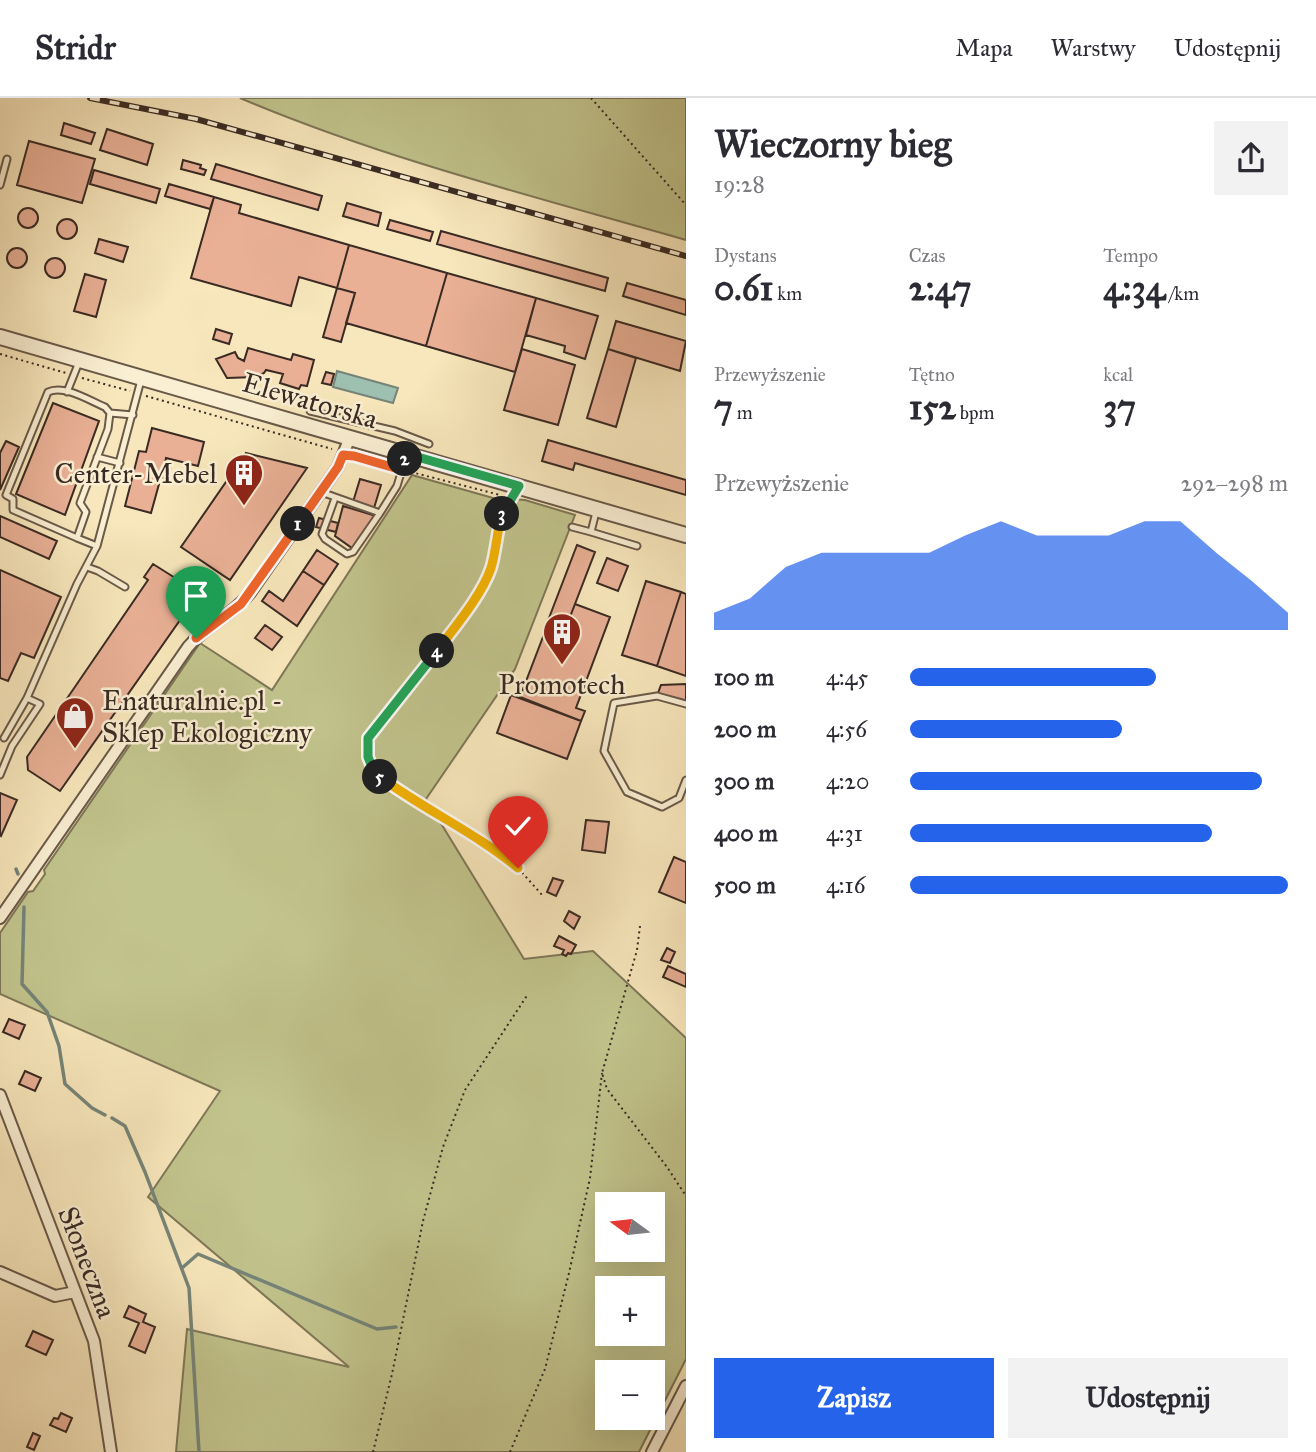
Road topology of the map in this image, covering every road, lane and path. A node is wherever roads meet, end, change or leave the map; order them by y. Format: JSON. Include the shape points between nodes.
{"nodes":[{"id":1,"x":591,"y":98,"type":"edge"},
{"id":2,"x":7,"y":159,"type":"dead end"},
{"id":3,"x":0,"y":185,"type":"edge"},
{"id":4,"x":686,"y":205,"type":"edge"},
{"id":5,"x":0,"y":337,"type":"edge"},
{"id":6,"x":0,"y":354,"type":"edge"},
{"id":7,"x":79,"y":360,"type":"junction"},
{"id":8,"x":75,"y":376,"type":"junction"},
{"id":9,"x":142,"y":378,"type":"junction"},
{"id":10,"x":67,"y":392,"type":"junction"},
{"id":11,"x":139,"y":394,"type":"junction"},
{"id":12,"x":310,"y":411,"type":"dead end"},
{"id":13,"x":110,"y":413,"type":"junction"},
{"id":14,"x":133,"y":415,"type":"junction"},
{"id":15,"x":349,"y":437,"type":"junction"},
{"id":16,"x":429,"y":444,"type":"dead end"},
{"id":17,"x":407,"y":454,"type":"junction"},
{"id":18,"x":343,"y":455,"type":"junction"},
{"id":19,"x":97,"y":457,"type":"junction"},
{"id":20,"x":120,"y":463,"type":"junction"},
{"id":21,"x":402,"y":470,"type":"junction"},
{"id":22,"x":437,"y":479,"type":"dead end"},
{"id":23,"x":519,"y":486,"type":"junction"},
{"id":24,"x":321,"y":492,"type":"junction"},
{"id":25,"x":335,"y":498,"type":"junction"},
{"id":26,"x":597,"y":509,"type":"junction"},
{"id":27,"x":380,"y":513,"type":"junction"},
{"id":28,"x":572,"y":527,"type":"dead end"},
{"id":29,"x":591,"y":532,"type":"junction"},
{"id":30,"x":686,"y":535,"type":"edge"},
{"id":31,"x":77,"y":538,"type":"junction"},
{"id":32,"x":97,"y":546,"type":"junction"},
{"id":33,"x":637,"y":546,"type":"dead end"},
{"id":34,"x":87,"y":567,"type":"junction"},
{"id":35,"x":125,"y":587,"type":"dead end"},
{"id":36,"x":27,"y":698,"type":"junction"},
{"id":37,"x":686,"y":704,"type":"edge"},
{"id":38,"x":4,"y":738,"type":"dead end"},
{"id":39,"x":0,"y":775,"type":"edge"},
{"id":40,"x":686,"y":780,"type":"edge"},
{"id":41,"x":542,"y":896,"type":"dead end"},
{"id":42,"x":0,"y":918,"type":"edge"},
{"id":43,"x":640,"y":926,"type":"dead end"},
{"id":44,"x":528,"y":994,"type":"dead end"},
{"id":45,"x":602,"y":1073,"type":"junction"},
{"id":46,"x":0,"y":1095,"type":"edge"},
{"id":47,"x":686,"y":1196,"type":"edge"},
{"id":48,"x":0,"y":1272,"type":"edge"},
{"id":49,"x":75,"y":1292,"type":"junction"},
{"id":50,"x":686,"y":1386,"type":"edge"},
{"id":51,"x":111,"y":1452,"type":"edge"},
{"id":52,"x":373,"y":1452,"type":"edge"},
{"id":53,"x":510,"y":1452,"type":"edge"},
{"id":54,"x":652,"y":1452,"type":"edge"}],
"edges":[{"from":1,"to":4,"type":"path"},
{"from":2,"to":3,"type":"lane"},
{"from":5,"to":7,"type":"street","name":"Elewatorska"},
{"from":6,"to":8,"type":"path"},
{"from":7,"to":8,"type":"lane"},
{"from":7,"to":9,"type":"street","name":"Elewatorska"},
{"from":8,"to":10,"type":"lane"},
{"from":8,"to":11,"type":"path"},
{"from":9,"to":11,"type":"lane"},
{"from":9,"to":15,"type":"street","name":"Elewatorska"},
{"from":10,"to":13,"type":"lane"},
{"from":10,"to":31,"type":"lane","via":[[48,392],[6,495],[13,499],[13,510]]},
{"from":11,"to":14,"type":"lane"},
{"from":11,"to":18,"type":"path"},
{"from":12,"to":16,"type":"lane"},
{"from":13,"to":14,"type":"lane"},
{"from":13,"to":19,"type":"lane"},
{"from":14,"to":20,"type":"lane"},
{"from":15,"to":17,"type":"street","name":"Elewatorska"},
{"from":15,"to":18,"type":"street"},
{"from":17,"to":21,"type":"lane"},
{"from":17,"to":23,"type":"street","name":"Elewatorska"},
{"from":18,"to":21,"type":"path"},
{"from":18,"to":24,"type":"street"},
{"from":19,"to":20,"type":"lane"},
{"from":19,"to":31,"type":"lane","via":[[80,503],[86,512]]},
{"from":20,"to":32,"type":"lane"},
{"from":21,"to":22,"type":"path"},
{"from":21,"to":27,"type":"lane"},
{"from":23,"to":26,"type":"street","name":"Elewatorska"},
{"from":23,"to":41,"type":"path","via":[[502,514],[491,567],[480,590],[368,738],[368,757],[375,774],[491,846]]},
{"from":24,"to":25,"type":"lane"},
{"from":24,"to":42,"type":"street","via":[[246,598],[183,653]]},
{"from":25,"to":27,"type":"lane"},
{"from":25,"to":27,"type":"lane","via":[[323,534],[347,554]]},
{"from":26,"to":29,"type":"lane"},
{"from":26,"to":30,"type":"street","name":"Elewatorska"},
{"from":28,"to":29,"type":"lane"},
{"from":29,"to":33,"type":"lane"},
{"from":31,"to":32,"type":"lane"},
{"from":32,"to":34,"type":"lane"},
{"from":34,"to":35,"type":"lane"},
{"from":34,"to":36,"type":"lane"},
{"from":36,"to":38,"type":"lane"},
{"from":36,"to":39,"type":"lane","via":[[40,704],[12,746]]},
{"from":37,"to":40,"type":"lane","via":[[657,696],[614,703],[604,751],[627,792],[662,807],[679,798]]},
{"from":43,"to":45,"type":"path"},
{"from":44,"to":52,"type":"path","via":[[465,1090],[443,1147]]},
{"from":45,"to":47,"type":"path","via":[[607,1089]]},
{"from":45,"to":53,"type":"path","via":[[590,1178],[554,1333],[545,1369]]},
{"from":46,"to":49,"type":"street","name":"Słoneczna"},
{"from":48,"to":49,"type":"street","via":[[55,1296]]},
{"from":49,"to":51,"type":"street","name":"Słoneczna","via":[[93,1341]]},
{"from":50,"to":54,"type":"street"}]}
